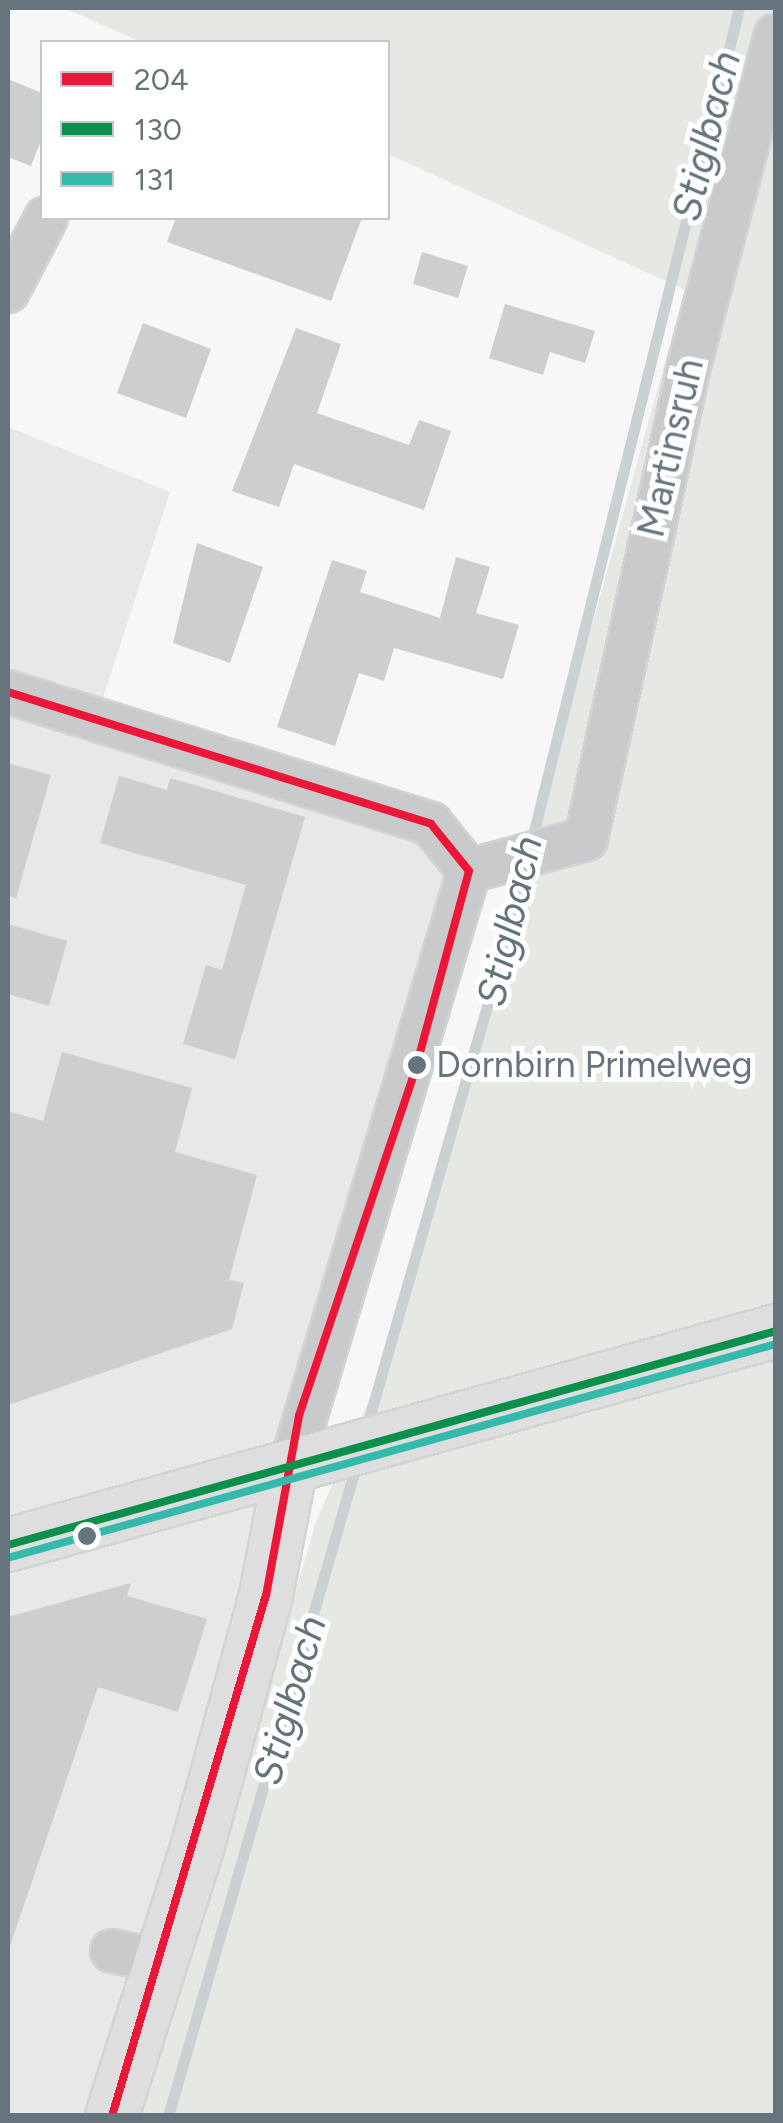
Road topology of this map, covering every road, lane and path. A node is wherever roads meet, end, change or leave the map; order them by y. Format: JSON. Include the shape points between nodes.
{"nodes":[{"id":1,"x":776,"y":35,"type":"edge"},
{"id":2,"x":45,"y":220,"type":"edge"},
{"id":3,"x":8,"y":291,"type":"edge"},
{"id":4,"x":8,"y":692,"type":"edge"},
{"id":5,"x":484,"y":866,"type":"junction"},
{"id":6,"x":776,"y":1330,"type":"edge"},
{"id":7,"x":304,"y":1461,"type":"junction"},
{"id":8,"x":8,"y":1544,"type":"edge"},
{"id":9,"x":112,"y":2116,"type":"edge"}],
"edges":[{"from":1,"to":5,"type":"street","name":"Martinsruh","via":[[688,370],[586,839]]},
{"from":2,"to":3,"type":"street"},
{"from":4,"to":5,"type":"street","via":[[431,824]]},
{"from":5,"to":7,"type":"street"},
{"from":6,"to":7,"type":"main road"},
{"from":7,"to":8,"type":"main road"},
{"from":7,"to":9,"type":"main road","via":[[266,1596],[137,1956]]}]}
